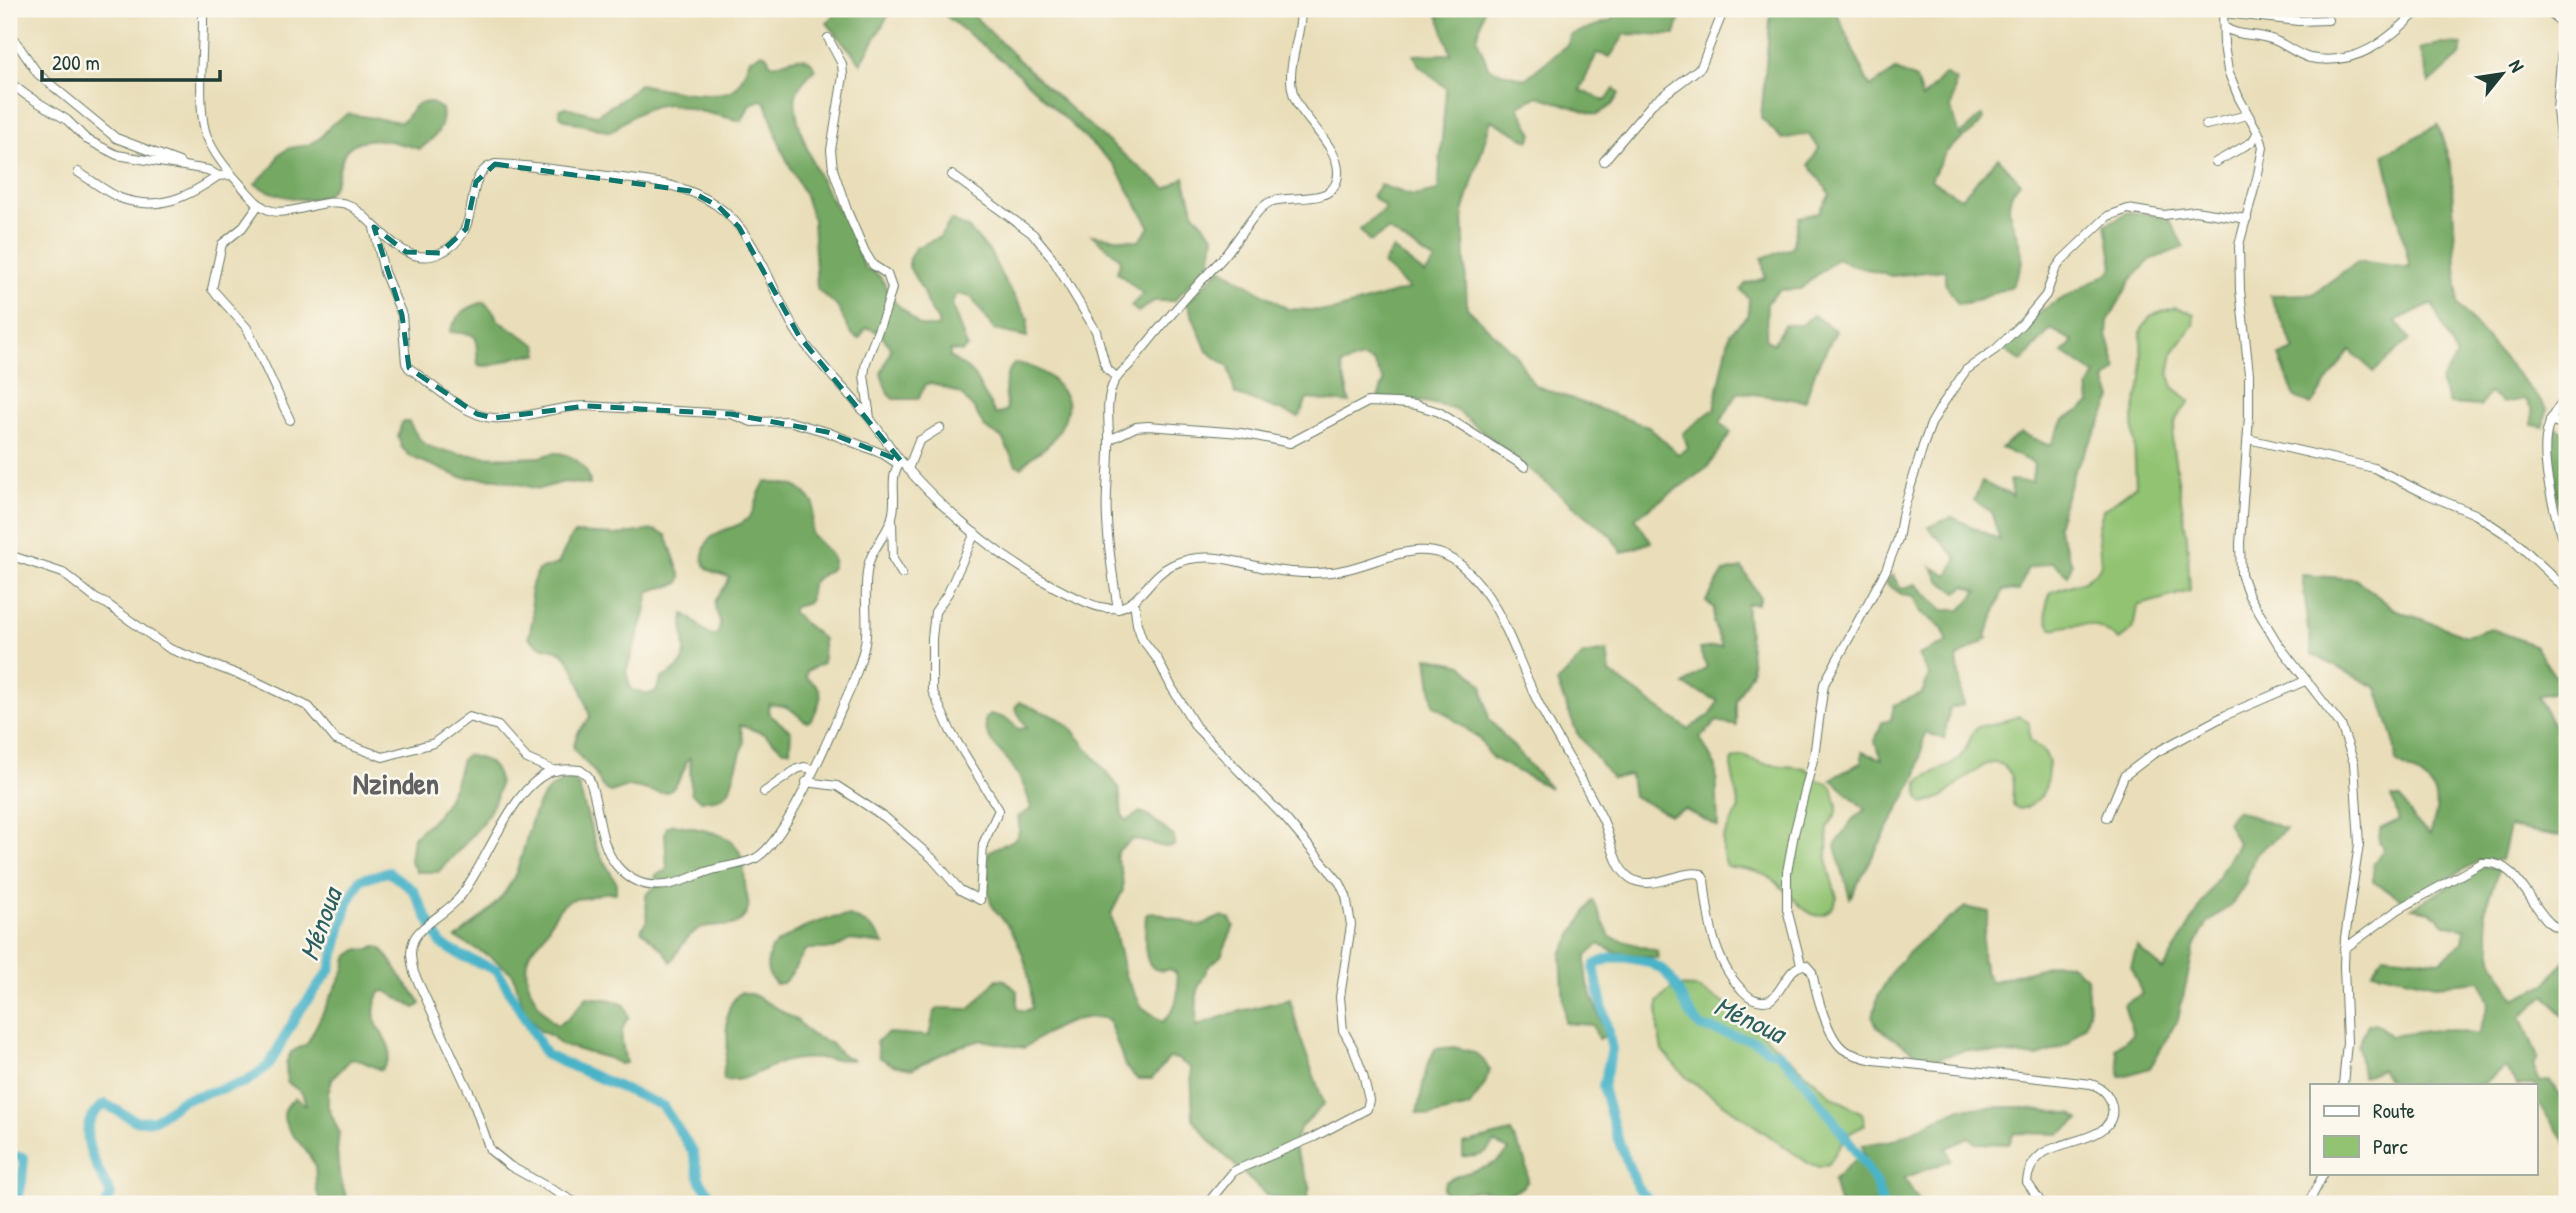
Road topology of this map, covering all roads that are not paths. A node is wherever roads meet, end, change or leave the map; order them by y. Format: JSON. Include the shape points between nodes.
{"nodes":[{"id":1,"x":203,"y":9,"type":"edge"},
{"id":2,"x":1301,"y":9,"type":"edge"},
{"id":3,"x":1724,"y":9,"type":"edge"},
{"id":4,"x":2420,"y":9,"type":"edge"},
{"id":5,"x":2543,"y":9,"type":"edge"},
{"id":6,"x":2224,"y":11,"type":"edge"},
{"id":7,"x":2328,"y":20,"type":"dead end"},
{"id":8,"x":2224,"y":27,"type":"junction"},
{"id":9,"x":9,"y":32,"type":"edge"},
{"id":10,"x":828,"y":38,"type":"dead end"},
{"id":11,"x":9,"y":82,"type":"edge"},
{"id":12,"x":2248,"y":115,"type":"junction"},
{"id":13,"x":2206,"y":125,"type":"dead end"},
{"id":14,"x":2258,"y":132,"type":"junction"},
{"id":15,"x":1604,"y":161,"type":"dead end"},
{"id":16,"x":2216,"y":162,"type":"dead end"},
{"id":17,"x":204,"y":171,"type":"junction"},
{"id":18,"x":78,"y":172,"type":"dead end"},
{"id":19,"x":232,"y":175,"type":"junction"},
{"id":20,"x":952,"y":175,"type":"dead end"},
{"id":21,"x":218,"y":176,"type":"junction"},
{"id":22,"x":2567,"y":199,"type":"edge"},
{"id":23,"x":259,"y":204,"type":"junction"},
{"id":24,"x":2247,"y":219,"type":"junction"},
{"id":25,"x":374,"y":228,"type":"junction"},
{"id":26,"x":1117,"y":378,"type":"junction"},
{"id":27,"x":2567,"y":395,"type":"edge"},
{"id":28,"x":870,"y":418,"type":"junction"},
{"id":29,"x":290,"y":420,"type":"dead end"},
{"id":30,"x":2550,"y":420,"type":"junction"},
{"id":31,"x":2567,"y":426,"type":"edge"},
{"id":32,"x":940,"y":428,"type":"dead end"},
{"id":33,"x":2248,"y":439,"type":"junction"},
{"id":34,"x":1109,"y":440,"type":"junction"},
{"id":35,"x":900,"y":463,"type":"junction"},
{"id":36,"x":1525,"y":467,"type":"dead end"},
{"id":37,"x":908,"y":469,"type":"junction"},
{"id":38,"x":891,"y":522,"type":"junction"},
{"id":39,"x":975,"y":533,"type":"junction"},
{"id":40,"x":9,"y":555,"type":"edge"},
{"id":41,"x":2567,"y":557,"type":"edge"},
{"id":42,"x":902,"y":574,"type":"dead end"},
{"id":43,"x":2567,"y":590,"type":"edge"},
{"id":44,"x":1134,"y":601,"type":"junction"},
{"id":45,"x":1118,"y":609,"type":"junction"},
{"id":46,"x":2305,"y":681,"type":"junction"},
{"id":47,"x":812,"y":769,"type":"junction"},
{"id":48,"x":555,"y":771,"type":"junction"},
{"id":49,"x":806,"y":782,"type":"junction"},
{"id":50,"x":764,"y":792,"type":"dead end"},
{"id":51,"x":2107,"y":817,"type":"dead end"},
{"id":52,"x":2567,"y":930,"type":"edge"},
{"id":53,"x":2344,"y":948,"type":"junction"},
{"id":54,"x":1801,"y":964,"type":"junction"},
{"id":55,"x":2343,"y":1084,"type":"edge"},
{"id":56,"x":2323,"y":1174,"type":"edge"},
{"id":57,"x":578,"y":1204,"type":"edge"},
{"id":58,"x":1207,"y":1204,"type":"edge"},
{"id":59,"x":2042,"y":1204,"type":"edge"},
{"id":60,"x":2308,"y":1204,"type":"edge"}],
"edges":[{"from":1,"to":19,"type":"street","via":[[204,125]]},
{"from":2,"to":26,"type":"street","via":[[1291,83],[1296,102],[1337,164],[1335,186],[1323,195],[1264,205],[1225,257],[1179,303]]},
{"from":3,"to":15,"type":"street","via":[[1701,67],[1651,104]]},
{"from":4,"to":8,"type":"street","via":[[2374,48],[2344,58],[2311,58],[2269,38],[2235,34]]},
{"from":5,"to":22,"type":"street","via":[[2559,20],[2563,36],[2557,110]]},
{"from":6,"to":7,"type":"street","via":[[2298,21]]},
{"from":6,"to":8,"type":"street"},
{"from":8,"to":12,"type":"street","via":[[2228,71]]},
{"from":9,"to":17,"type":"street","via":[[37,74],[116,138]]},
{"from":10,"to":28,"type":"street","via":[[843,76],[831,150],[833,169],[865,252],[873,265],[887,274],[892,288],[866,362]]},
{"from":11,"to":17,"type":"street","via":[[67,120],[86,139],[117,155]]},
{"from":12,"to":13,"type":"street"},
{"from":12,"to":14,"type":"street"},
{"from":14,"to":16,"type":"street","via":[[2252,142]]},
{"from":14,"to":24,"type":"street","via":[[2263,154]]},
{"from":17,"to":21,"type":"street"},
{"from":18,"to":21,"type":"street","via":[[121,198],[157,204],[192,194]]},
{"from":19,"to":21,"type":"street"},
{"from":19,"to":23,"type":"street"},
{"from":20,"to":26,"type":"street","via":[[1033,234],[1051,256],[1096,331],[1106,368]]},
{"from":23,"to":25,"type":"street","via":[[278,211],[343,203]]},
{"from":23,"to":29,"type":"street","via":[[242,228],[222,244],[212,289],[247,328]]},
{"from":24,"to":33,"type":"street","via":[[2239,257],[2249,358]]},
{"from":24,"to":54,"type":"street","via":[[2195,211],[2164,215],[2128,209],[2108,216],[2062,260],[2046,295],[2022,324],[1966,370],[1942,405],[1923,446],[1886,570],[1824,684],[1814,756],[1787,872],[1787,909]]},
{"from":25,"to":28,"type":"street","via":[[406,251],[431,256],[440,253],[466,229],[476,182],[483,170],[495,164],[656,182],[690,191],[718,206],[739,227],[799,336]]},
{"from":25,"to":35,"type":"street","via":[[384,272],[405,327],[406,363],[477,414],[494,418],[586,406],[731,414],[752,422],[788,421],[827,432]]},
{"from":26,"to":34,"type":"street","via":[[1107,411]]},
{"from":27,"to":30,"type":"street"},
{"from":28,"to":35,"type":"street"},
{"from":30,"to":31,"type":"street"},
{"from":30,"to":41,"type":"street","via":[[2546,440],[2549,478]]},
{"from":32,"to":37,"type":"street","via":[[919,441]]},
{"from":33,"to":43,"type":"street","via":[[2374,468],[2475,514],[2507,534]]},
{"from":33,"to":46,"type":"street","via":[[2241,574],[2263,620]]},
{"from":34,"to":36,"type":"street","via":[[1148,426],[1241,433],[1290,443],[1355,407],[1382,401],[1438,412]]},
{"from":34,"to":45,"type":"street","via":[[1107,519]]},
{"from":35,"to":37,"type":"street"},
{"from":35,"to":38,"type":"street","via":[[893,481]]},
{"from":37,"to":39,"type":"street"},
{"from":38,"to":42,"type":"street","via":[[893,558]]},
{"from":38,"to":47,"type":"street","via":[[868,563],[866,636],[860,662]]},
{"from":39,"to":45,"type":"street","via":[[1043,581],[1086,603]]},
{"from":39,"to":49,"type":"street","via":[[935,612],[932,690],[951,732],[999,810],[983,844],[980,900],[960,890],[886,818],[837,786]]},
{"from":40,"to":48,"type":"street","via":[[63,573],[170,649],[309,707],[335,740],[383,757],[434,743],[468,717],[498,726],[527,759]]},
{"from":44,"to":45,"type":"street"},
{"from":44,"to":54,"type":"street","via":[[1164,569],[1202,557],[1289,572],[1349,569],[1417,550],[1453,559],[1473,576],[1497,611],[1540,705],[1602,818],[1623,870],[1630,878],[1647,882],[1701,874],[1715,947],[1730,976],[1751,998],[1761,1002],[1775,996]]},
{"from":44,"to":58,"type":"street","via":[[1142,639],[1196,727],[1335,876],[1346,896],[1351,925],[1341,1005],[1343,1030],[1363,1074],[1367,1109],[1314,1138],[1234,1171]]},
{"from":46,"to":51,"type":"street","via":[[2153,754],[2124,776]]},
{"from":46,"to":53,"type":"street","via":[[2342,724],[2354,763],[2359,844]]},
{"from":47,"to":49,"type":"street"},
{"from":47,"to":50,"type":"street","via":[[797,769]]},
{"from":48,"to":49,"type":"street","via":[[584,771],[611,857],[623,872],[654,887],[749,861],[762,853],[789,818]]},
{"from":48,"to":57,"type":"street","via":[[536,781],[522,797],[470,885],[446,912],[418,933],[410,956],[490,1150],[510,1167]]},
{"from":52,"to":53,"type":"street","via":[[2550,923],[2504,868],[2489,862],[2399,909]]},
{"from":53,"to":55,"type":"street","via":[[2347,1042]]},
{"from":54,"to":59,"type":"street","via":[[1810,968],[1832,1036],[1850,1054],[2101,1087],[2111,1105],[2108,1125],[2089,1137],[2047,1150],[2029,1171],[2027,1182]]},
{"from":56,"to":60,"type":"street"}]}
